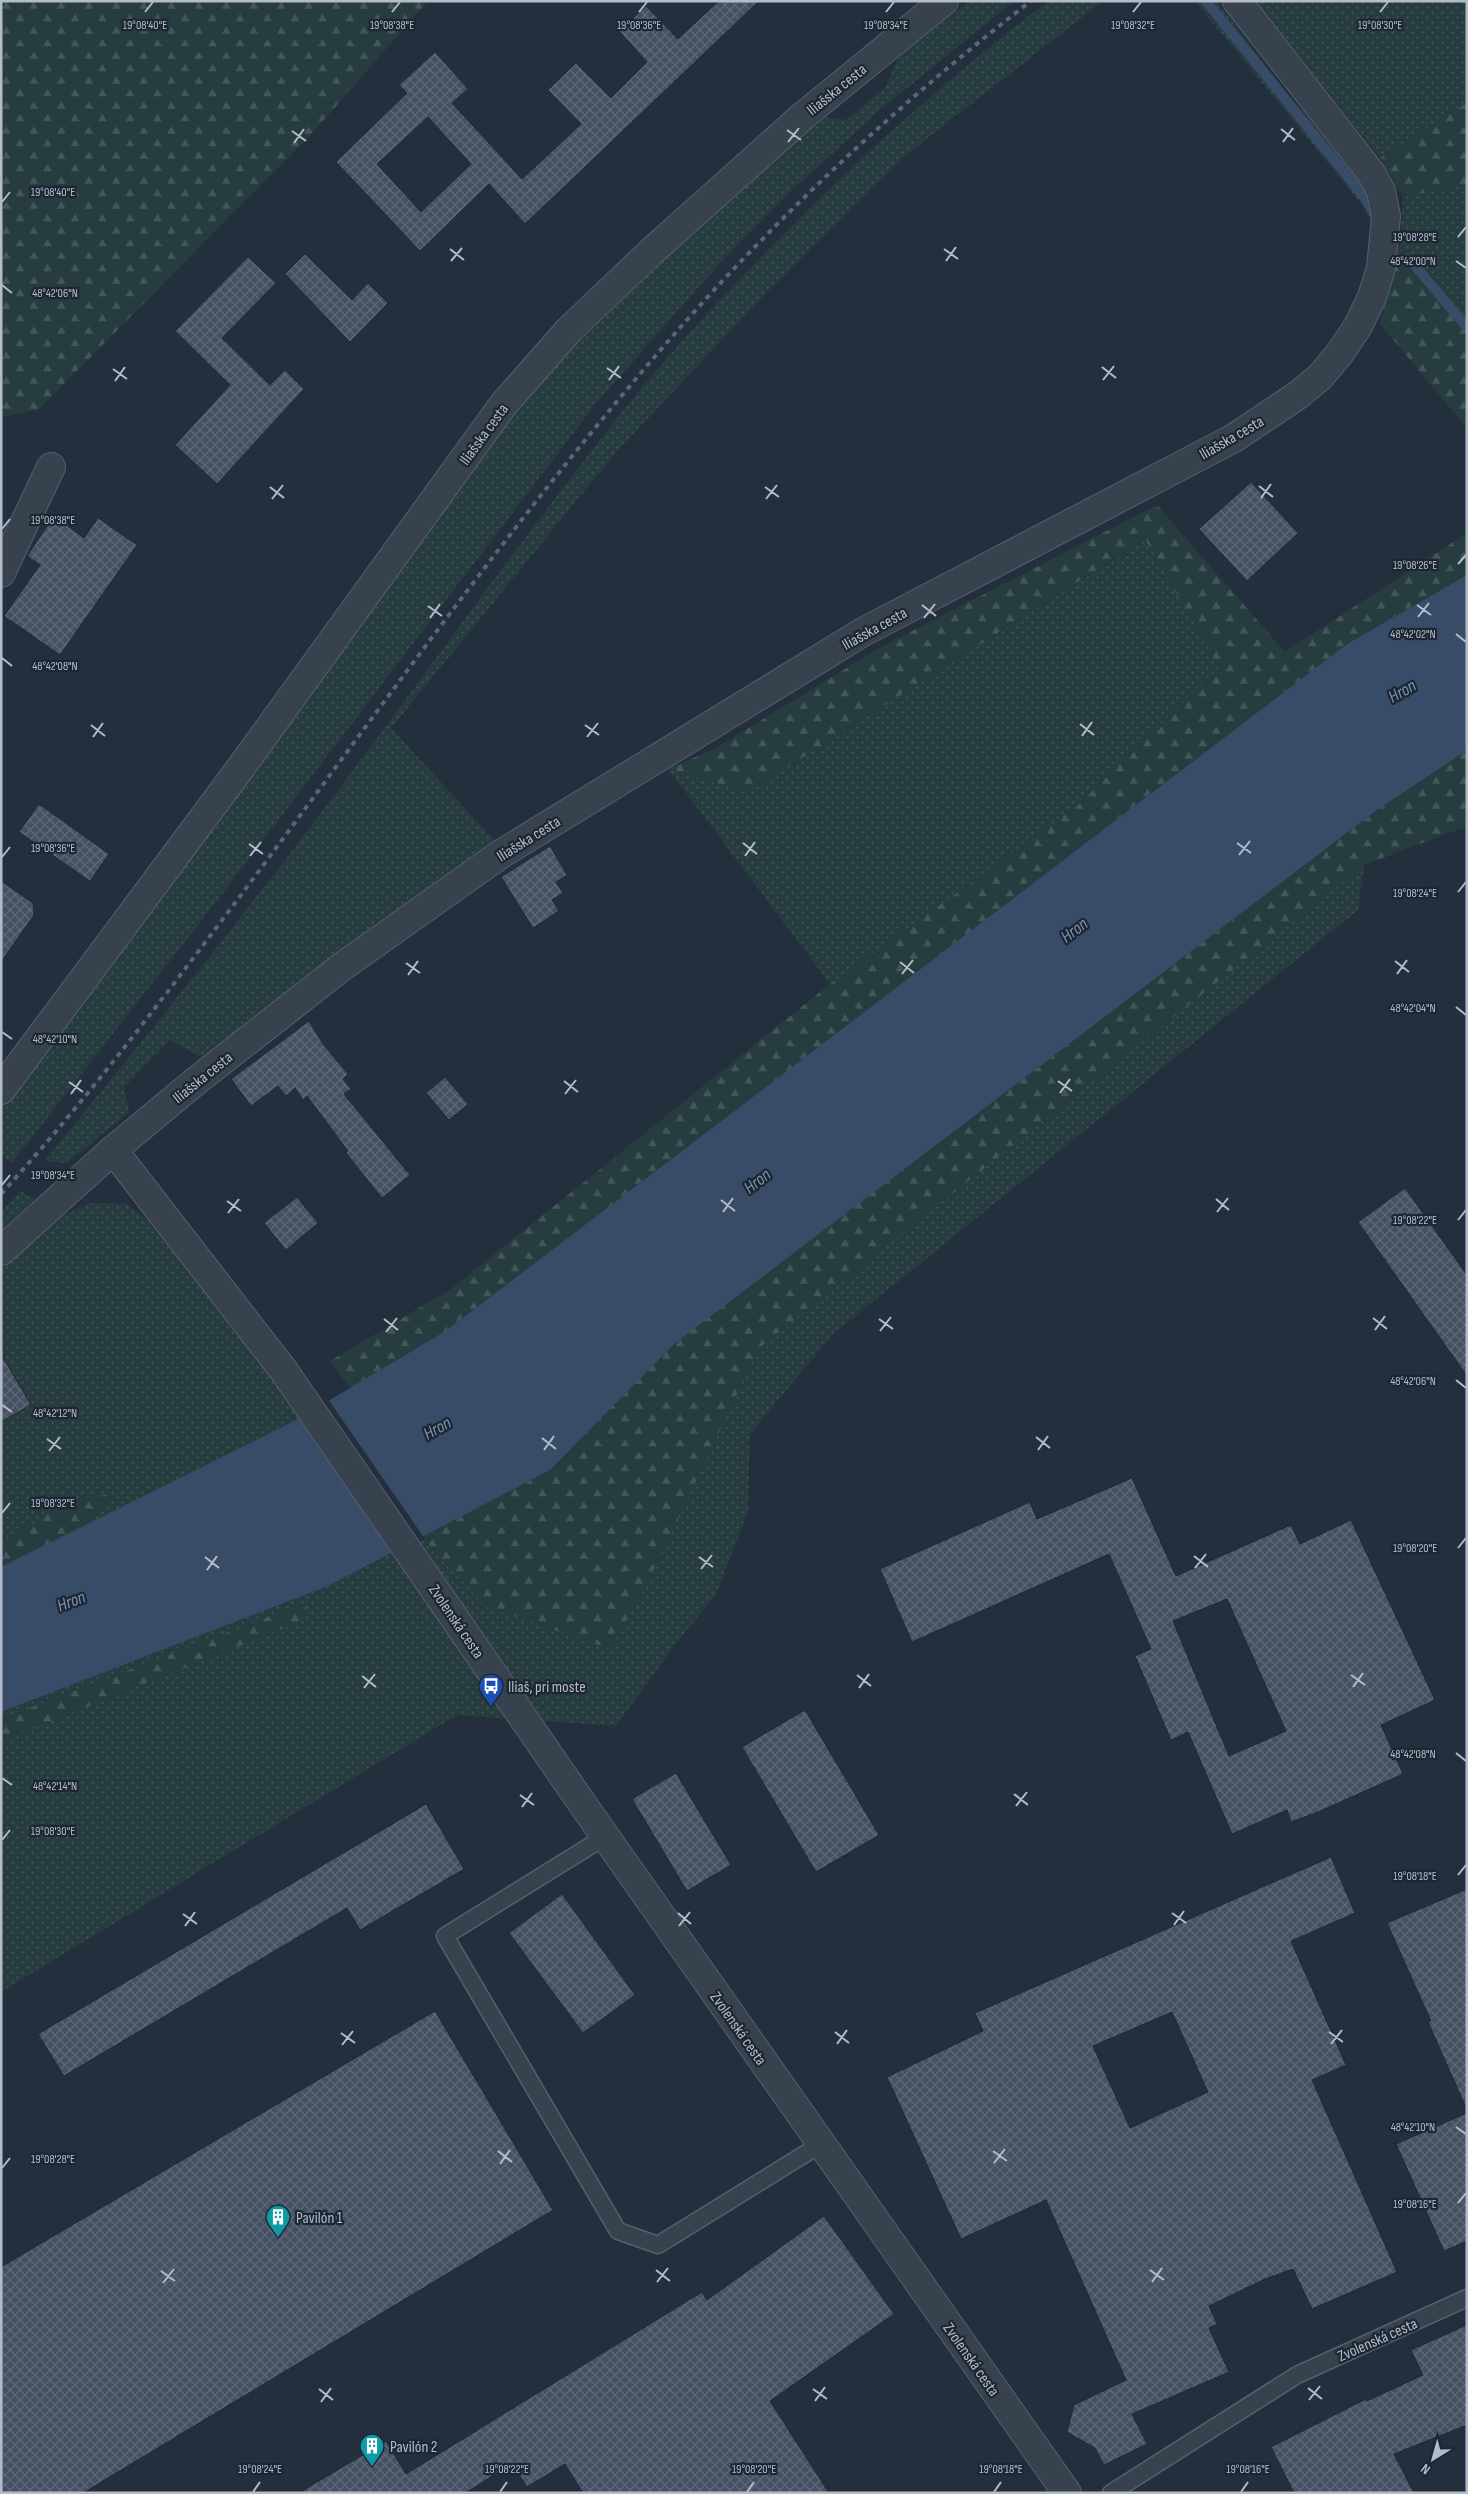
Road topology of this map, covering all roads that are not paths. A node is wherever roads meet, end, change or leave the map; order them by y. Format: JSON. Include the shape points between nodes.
{"nodes":[{"id":1,"x":944,"y":1,"type":"edge"},
{"id":2,"x":1237,"y":1,"type":"edge"},
{"id":3,"x":51,"y":468,"type":"dead end"},
{"id":4,"x":1,"y":572,"type":"edge"},
{"id":5,"x":1,"y":1090,"type":"edge"},
{"id":6,"x":113,"y":1150,"type":"junction"},
{"id":7,"x":1,"y":1250,"type":"edge"},
{"id":8,"x":606,"y":1836,"type":"junction"},
{"id":9,"x":821,"y":2144,"type":"junction"},
{"id":10,"x":1467,"y":2298,"type":"edge"},
{"id":11,"x":1067,"y":2493,"type":"edge"},
{"id":12,"x":1111,"y":2493,"type":"edge"}],
"edges":[{"from":1,"to":5,"type":"street","name":"Iliašska cesta","via":[[803,116],[651,252],[569,330],[503,405],[239,770]]},
{"from":2,"to":6,"type":"street","name":"Iliašska cesta","via":[[1371,173],[1380,191],[1386,216],[1382,268],[1372,297],[1358,326],[1320,377],[1234,438],[863,632],[501,854],[343,966]]},
{"from":3,"to":4,"type":"street"},
{"from":6,"to":7,"type":"street","name":"Iliašska cesta"},
{"from":6,"to":8,"type":"street","name":"Zvolenská cesta","via":[[284,1370]]},
{"from":8,"to":9,"type":"street","name":"Zvolenská cesta"},
{"from":8,"to":9,"type":"lane","via":[[445,1936],[618,2231],[658,2245]]},
{"from":9,"to":11,"type":"street","name":"Zvolenská cesta"},
{"from":10,"to":12,"type":"lane","name":"Zvolenská cesta","via":[[1297,2375]]}]}
